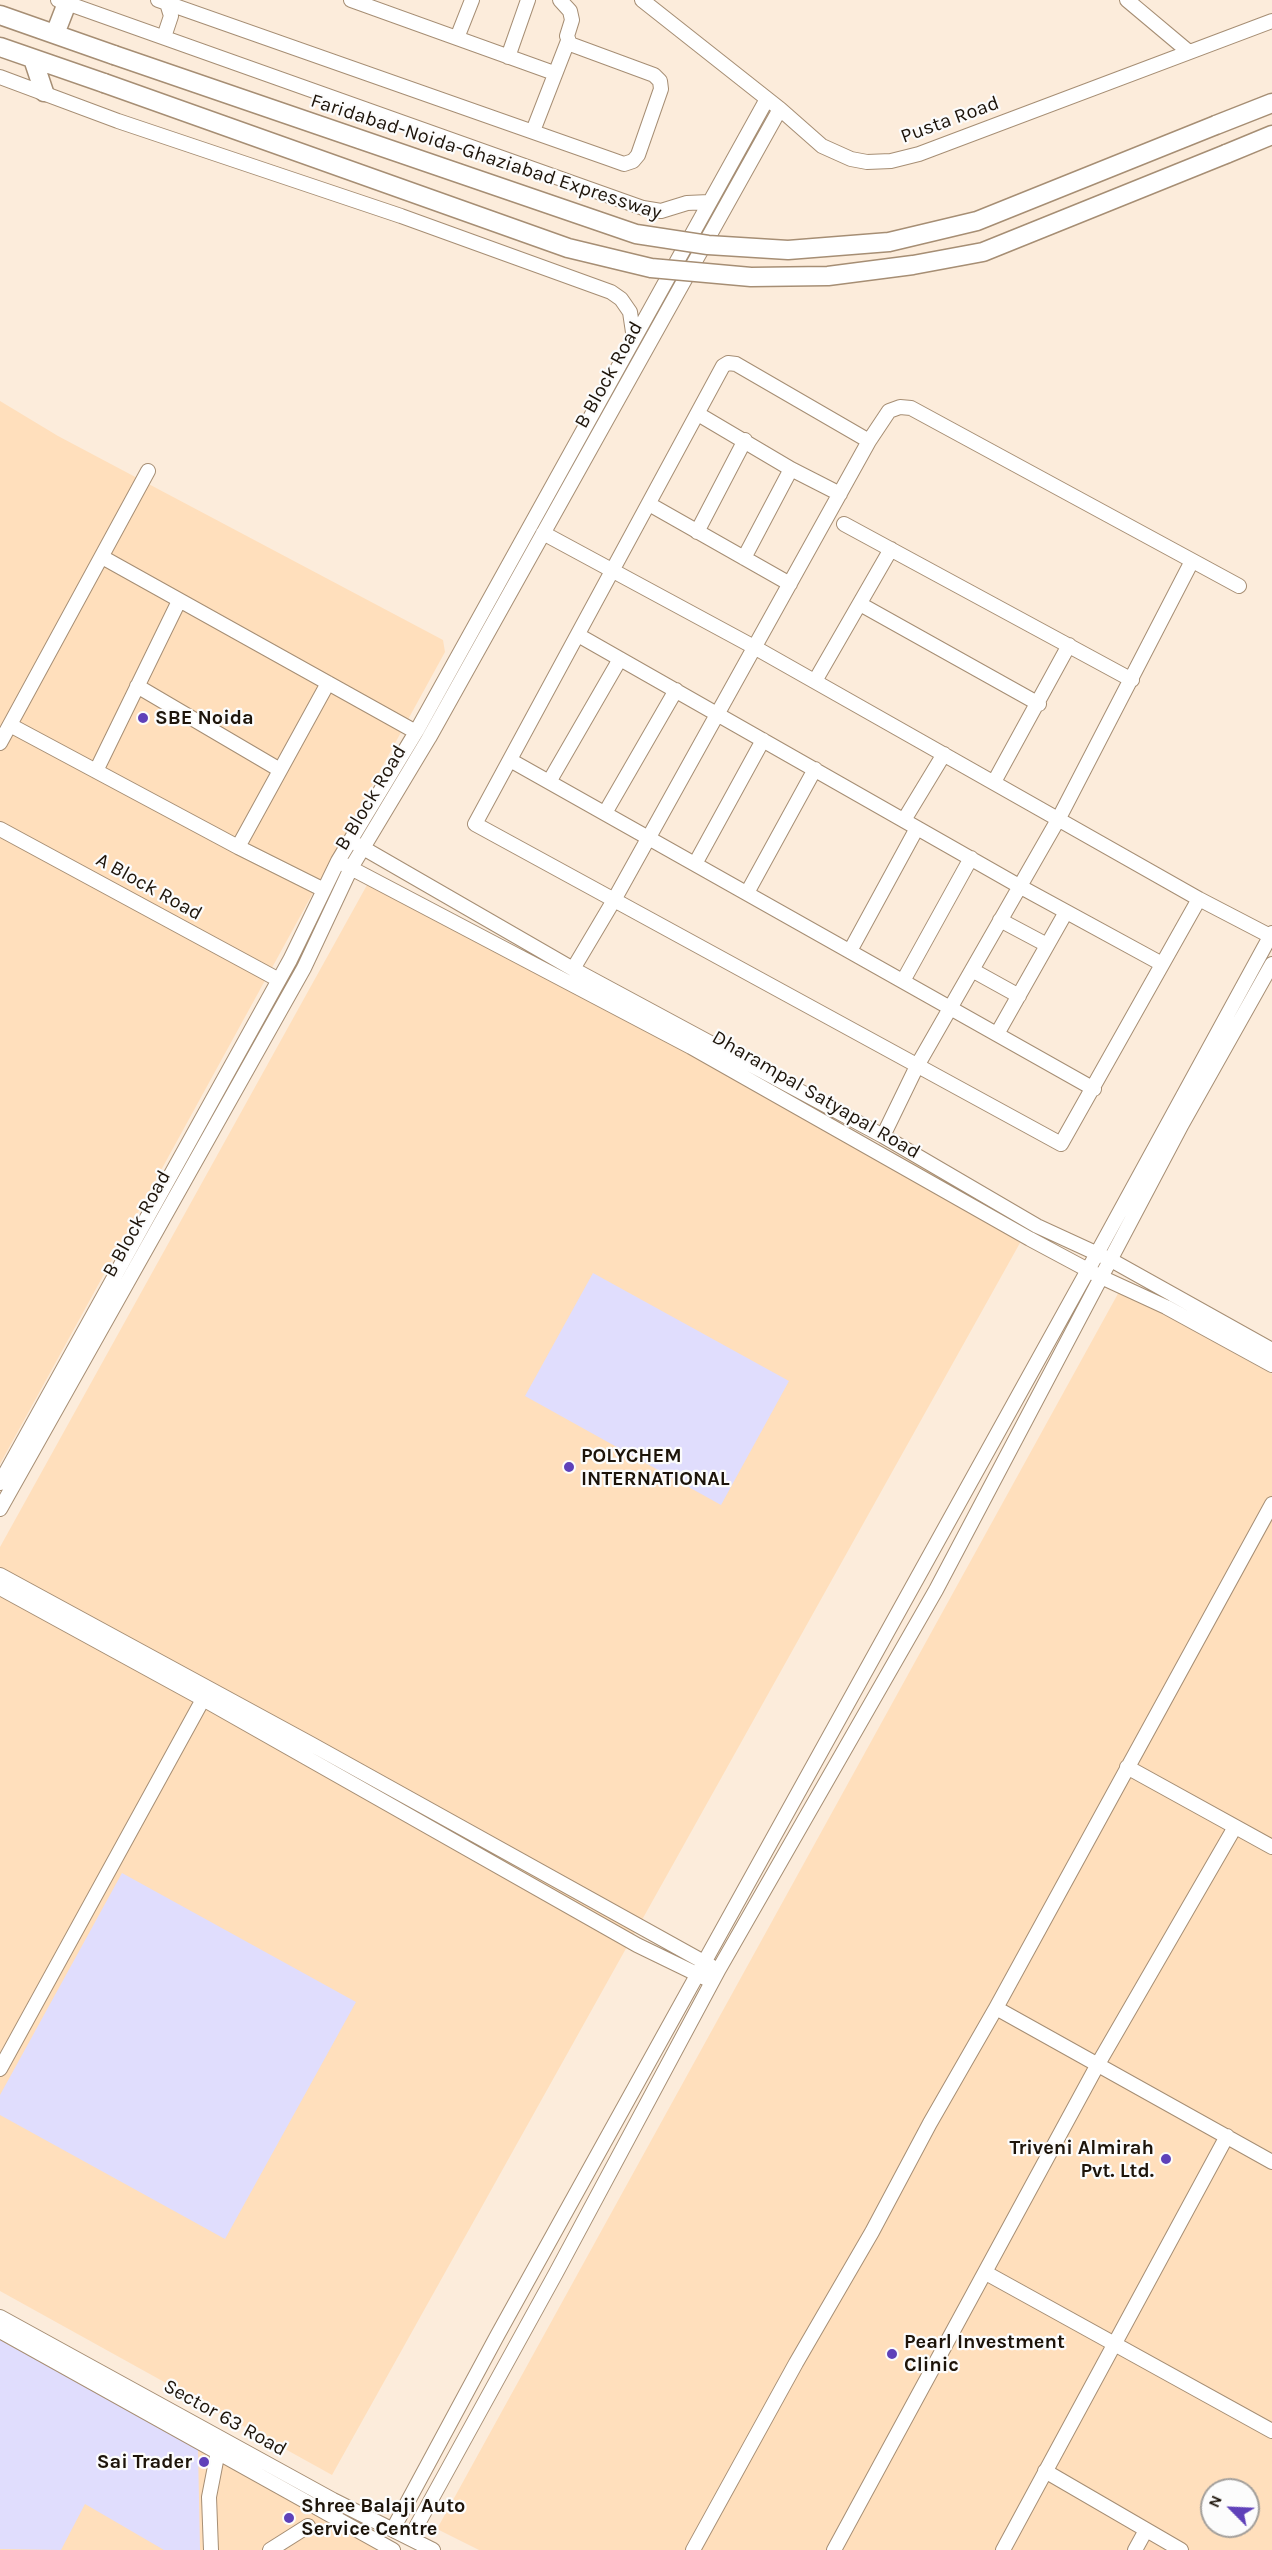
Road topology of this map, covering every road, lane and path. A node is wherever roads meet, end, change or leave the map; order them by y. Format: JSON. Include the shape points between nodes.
{"nodes":[{"id":1,"x":351,"y":0,"type":"edge"},
{"id":2,"x":472,"y":0,"type":"edge"},
{"id":3,"x":528,"y":0,"type":"edge"},
{"id":4,"x":560,"y":0,"type":"edge"},
{"id":5,"x":642,"y":0,"type":"edge"},
{"id":6,"x":1127,"y":0,"type":"edge"},
{"id":7,"x":163,"y":1,"type":"edge"},
{"id":8,"x":63,"y":2,"type":"edge"},
{"id":9,"x":0,"y":15,"type":"edge"},
{"id":10,"x":1272,"y":21,"type":"edge"},
{"id":11,"x":55,"y":34,"type":"junction"},
{"id":12,"x":164,"y":37,"type":"junction"},
{"id":13,"x":457,"y":38,"type":"junction"},
{"id":14,"x":567,"y":40,"type":"junction"},
{"id":15,"x":0,"y":47,"type":"edge"},
{"id":16,"x":1189,"y":52,"type":"junction"},
{"id":17,"x":507,"y":57,"type":"junction"},
{"id":18,"x":33,"y":59,"type":"junction"},
{"id":19,"x":554,"y":73,"type":"junction"},
{"id":20,"x":0,"y":77,"type":"edge"},
{"id":21,"x":44,"y":92,"type":"junction"},
{"id":22,"x":767,"y":99,"type":"junction"},
{"id":23,"x":1272,"y":103,"type":"edge"},
{"id":24,"x":780,"y":109,"type":"junction"},
{"id":25,"x":533,"y":131,"type":"junction"},
{"id":26,"x":1272,"y":135,"type":"edge"},
{"id":27,"x":710,"y":202,"type":"junction"},
{"id":28,"x":634,"y":339,"type":"junction"},
{"id":29,"x":698,"y":414,"type":"junction"},
{"id":30,"x":745,"y":440,"type":"junction"},
{"id":31,"x":869,"y":441,"type":"junction"},
{"id":32,"x":791,"y":469,"type":"junction"},
{"id":33,"x":148,"y":471,"type":"dead end"},
{"id":34,"x":840,"y":494,"type":"junction"},
{"id":35,"x":649,"y":504,"type":"junction"},
{"id":36,"x":844,"y":524,"type":"dead end"},
{"id":37,"x":697,"y":532,"type":"junction"},
{"id":38,"x":543,"y":533,"type":"junction"},
{"id":39,"x":891,"y":549,"type":"junction"},
{"id":40,"x":102,"y":557,"type":"junction"},
{"id":41,"x":744,"y":558,"type":"junction"},
{"id":42,"x":1192,"y":561,"type":"junction"},
{"id":43,"x":612,"y":572,"type":"junction"},
{"id":44,"x":790,"y":584,"type":"junction"},
{"id":45,"x":1239,"y":586,"type":"dead end"},
{"id":46,"x":180,"y":601,"type":"junction"},
{"id":47,"x":860,"y":604,"type":"junction"},
{"id":48,"x":578,"y":635,"type":"junction"},
{"id":49,"x":1070,"y":645,"type":"junction"},
{"id":50,"x":754,"y":647,"type":"junction"},
{"id":51,"x":620,"y":658,"type":"junction"},
{"id":52,"x":1132,"y":680,"type":"junction"},
{"id":53,"x":815,"y":681,"type":"junction"},
{"id":54,"x":328,"y":683,"type":"junction"},
{"id":55,"x":137,"y":686,"type":"junction"},
{"id":56,"x":676,"y":690,"type":"junction"},
{"id":57,"x":1038,"y":704,"type":"junction"},
{"id":58,"x":718,"y":713,"type":"junction"},
{"id":59,"x":10,"y":725,"type":"junction"},
{"id":60,"x":416,"y":732,"type":"junction"},
{"id":61,"x":763,"y":740,"type":"junction"},
{"id":62,"x":0,"y":744,"type":"edge"},
{"id":63,"x":944,"y":754,"type":"junction"},
{"id":64,"x":510,"y":760,"type":"junction"},
{"id":65,"x":815,"y":769,"type":"junction"},
{"id":66,"x":280,"y":770,"type":"junction"},
{"id":67,"x":96,"y":771,"type":"junction"},
{"id":68,"x":549,"y":782,"type":"junction"},
{"id":69,"x":994,"y":782,"type":"junction"},
{"id":70,"x":605,"y":813,"type":"junction"},
{"id":71,"x":1059,"y":818,"type":"junction"},
{"id":72,"x":904,"y":820,"type":"junction"},
{"id":73,"x":917,"y":828,"type":"junction"},
{"id":74,"x":0,"y":829,"type":"edge"},
{"id":75,"x":648,"y":838,"type":"junction"},
{"id":76,"x":357,"y":845,"type":"junction"},
{"id":77,"x":238,"y":847,"type":"junction"},
{"id":78,"x":970,"y":858,"type":"junction"},
{"id":79,"x":338,"y":861,"type":"junction"},
{"id":80,"x":695,"y":864,"type":"junction"},
{"id":81,"x":351,"y":868,"type":"junction"},
{"id":82,"x":1019,"y":886,"type":"junction"},
{"id":83,"x":324,"y":890,"type":"junction"},
{"id":84,"x":747,"y":893,"type":"junction"},
{"id":85,"x":1199,"y":899,"type":"junction"},
{"id":86,"x":614,"y":900,"type":"junction"},
{"id":87,"x":1066,"y":912,"type":"junction"},
{"id":88,"x":1000,"y":920,"type":"junction"},
{"id":89,"x":1272,"y":935,"type":"edge"},
{"id":90,"x":1047,"y":945,"type":"junction"},
{"id":91,"x":850,"y":951,"type":"junction"},
{"id":92,"x":1162,"y":964,"type":"junction"},
{"id":93,"x":1272,"y":964,"type":"edge"},
{"id":94,"x":573,"y":969,"type":"junction"},
{"id":95,"x":972,"y":970,"type":"junction"},
{"id":96,"x":279,"y":980,"type":"junction"},
{"id":97,"x":903,"y":981,"type":"junction"},
{"id":98,"x":1019,"y":996,"type":"junction"},
{"id":99,"x":951,"y":1008,"type":"junction"},
{"id":100,"x":997,"y":1034,"type":"junction"},
{"id":101,"x":917,"y":1066,"type":"junction"},
{"id":102,"x":1094,"y":1089,"type":"junction"},
{"id":103,"x":883,"y":1136,"type":"junction"},
{"id":104,"x":1097,"y":1253,"type":"junction"},
{"id":105,"x":1111,"y":1260,"type":"junction"},
{"id":106,"x":1088,"y":1270,"type":"junction"},
{"id":107,"x":1101,"y":1277,"type":"junction"},
{"id":108,"x":1272,"y":1350,"type":"edge"},
{"id":109,"x":1272,"y":1365,"type":"edge"},
{"id":110,"x":0,"y":1484,"type":"edge"},
{"id":111,"x":1272,"y":1504,"type":"edge"},
{"id":112,"x":0,"y":1509,"type":"edge"},
{"id":113,"x":0,"y":1575,"type":"edge"},
{"id":114,"x":0,"y":1588,"type":"edge"},
{"id":115,"x":206,"y":1694,"type":"junction"},
{"id":116,"x":1127,"y":1767,"type":"junction"},
{"id":117,"x":1235,"y":1827,"type":"junction"},
{"id":118,"x":1272,"y":1847,"type":"edge"},
{"id":119,"x":702,"y":1969,"type":"junction"},
{"id":120,"x":716,"y":1976,"type":"junction"},
{"id":121,"x":996,"y":2008,"type":"junction"},
{"id":122,"x":1098,"y":2064,"type":"junction"},
{"id":123,"x":0,"y":2068,"type":"edge"},
{"id":124,"x":1227,"y":2136,"type":"junction"},
{"id":125,"x":1272,"y":2162,"type":"edge"},
{"id":126,"x":986,"y":2273,"type":"junction"},
{"id":127,"x":0,"y":2318,"type":"edge"},
{"id":128,"x":0,"y":2331,"type":"edge"},
{"id":129,"x":1116,"y":2343,"type":"junction"},
{"id":130,"x":1272,"y":2431,"type":"edge"},
{"id":131,"x":218,"y":2451,"type":"junction"},
{"id":132,"x":1045,"y":2471,"type":"junction"},
{"id":133,"x":308,"y":2526,"type":"dead end"},
{"id":134,"x":393,"y":2529,"type":"junction"},
{"id":135,"x":1146,"y":2530,"type":"junction"},
{"id":136,"x":410,"y":2538,"type":"junction"},
{"id":137,"x":386,"y":2548,"type":"edge"},
{"id":138,"x":211,"y":2550,"type":"edge"},
{"id":139,"x":270,"y":2550,"type":"edge"},
{"id":140,"x":433,"y":2550,"type":"edge"},
{"id":141,"x":693,"y":2550,"type":"edge"},
{"id":142,"x":834,"y":2550,"type":"edge"},
{"id":143,"x":1003,"y":2550,"type":"edge"},
{"id":144,"x":1135,"y":2550,"type":"edge"},
{"id":145,"x":1181,"y":2550,"type":"edge"}],
"edges":[{"from":1,"to":13,"type":"street"},
{"from":2,"to":13,"type":"street"},
{"from":3,"to":17,"type":"street"},
{"from":4,"to":14,"type":"street","via":[[572,20]]},
{"from":5,"to":22,"type":"street","name":"Pusta Road"},
{"from":6,"to":16,"type":"street"},
{"from":7,"to":12,"type":"street","via":[[171,16]]},
{"from":7,"to":25,"type":"street"},
{"from":8,"to":11,"type":"main road"},
{"from":8,"to":12,"type":"street"},
{"from":9,"to":11,"type":"main road","name":"Faridabad-Noida-Ghaziabad Expressway"},
{"from":10,"to":16,"type":"street","name":"Pusta Road"},
{"from":11,"to":23,"type":"main road","name":"Faridabad-Noida-Ghaziabad Expressway","bridge":true,"via":[[636,234],[680,242],[788,250],[889,242],[977,221]]},
{"from":12,"to":27,"type":"street","via":[[643,208],[661,211],[687,203]]},
{"from":13,"to":17,"type":"street"},
{"from":14,"to":19,"type":"street"},
{"from":14,"to":25,"type":"street","via":[[574,47],[654,75],[660,81],[661,89],[638,155],[633,162],[624,164]]},
{"from":15,"to":18,"type":"main road"},
{"from":16,"to":24,"type":"street","name":"Pusta Road","via":[[919,154],[891,161],[867,162],[837,154],[815,141]]},
{"from":17,"to":19,"type":"street"},
{"from":18,"to":21,"type":"main road"},
{"from":18,"to":26,"type":"main road","bridge":true,"via":[[568,248],[651,268],[751,277],[828,276],[983,252]]},
{"from":19,"to":25,"type":"street"},
{"from":20,"to":21,"type":"street"},
{"from":21,"to":28,"type":"street","via":[[611,292],[630,312]]},
{"from":22,"to":24,"type":"street","name":"Pusta Road"},
{"from":22,"to":27,"type":"street","name":"B Block Road"},
{"from":24,"to":38,"type":"street","name":"B Block Road"},
{"from":27,"to":28,"type":"street","name":"B Block Road"},
{"from":28,"to":60,"type":"street","name":"B Block Road"},
{"from":29,"to":30,"type":"street"},
{"from":29,"to":31,"type":"street","via":[[723,366],[732,363]]},
{"from":29,"to":35,"type":"street"},
{"from":30,"to":32,"type":"street"},
{"from":30,"to":37,"type":"street"},
{"from":31,"to":34,"type":"street"},
{"from":31,"to":42,"type":"street","via":[[889,411],[911,408]]},
{"from":32,"to":34,"type":"street"},
{"from":32,"to":41,"type":"street"},
{"from":33,"to":40,"type":"street"},
{"from":34,"to":44,"type":"street"},
{"from":35,"to":37,"type":"street"},
{"from":35,"to":43,"type":"street"},
{"from":36,"to":39,"type":"street"},
{"from":37,"to":41,"type":"street"},
{"from":38,"to":43,"type":"street"},
{"from":38,"to":76,"type":"street","name":"B Block Road","via":[[429,738]]},
{"from":39,"to":47,"type":"street"},
{"from":39,"to":49,"type":"street"},
{"from":40,"to":46,"type":"street"},
{"from":40,"to":59,"type":"street"},
{"from":41,"to":44,"type":"street"},
{"from":42,"to":45,"type":"street"},
{"from":42,"to":52,"type":"street"},
{"from":43,"to":48,"type":"street"},
{"from":43,"to":50,"type":"street"},
{"from":44,"to":50,"type":"street"},
{"from":46,"to":54,"type":"street"},
{"from":46,"to":55,"type":"street"},
{"from":47,"to":53,"type":"street"},
{"from":47,"to":57,"type":"street"},
{"from":48,"to":51,"type":"street"},
{"from":48,"to":64,"type":"street"},
{"from":49,"to":52,"type":"street"},
{"from":49,"to":57,"type":"street"},
{"from":50,"to":53,"type":"street"},
{"from":50,"to":58,"type":"street"},
{"from":51,"to":56,"type":"street"},
{"from":51,"to":68,"type":"street"},
{"from":52,"to":71,"type":"street"},
{"from":53,"to":63,"type":"street"},
{"from":54,"to":60,"type":"street"},
{"from":54,"to":66,"type":"street"},
{"from":55,"to":66,"type":"street"},
{"from":55,"to":67,"type":"street"},
{"from":56,"to":58,"type":"street"},
{"from":56,"to":70,"type":"street"},
{"from":57,"to":69,"type":"street"},
{"from":58,"to":61,"type":"street"},
{"from":58,"to":75,"type":"street"},
{"from":59,"to":62,"type":"street"},
{"from":59,"to":67,"type":"street"},
{"from":60,"to":76,"type":"street","name":"B Block Road"},
{"from":61,"to":65,"type":"street"},
{"from":61,"to":80,"type":"street"},
{"from":63,"to":69,"type":"street"},
{"from":63,"to":72,"type":"street"},
{"from":64,"to":68,"type":"street"},
{"from":64,"to":86,"type":"street","via":[[475,824]]},
{"from":65,"to":72,"type":"street"},
{"from":65,"to":84,"type":"street"},
{"from":66,"to":77,"type":"street"},
{"from":67,"to":77,"type":"street"},
{"from":68,"to":70,"type":"street"},
{"from":69,"to":71,"type":"street"},
{"from":70,"to":75,"type":"street"},
{"from":71,"to":82,"type":"street"},
{"from":71,"to":85,"type":"street"},
{"from":72,"to":73,"type":"street"},
{"from":73,"to":78,"type":"street"},
{"from":73,"to":91,"type":"street"},
{"from":74,"to":96,"type":"street","name":"A Block Road"},
{"from":75,"to":80,"type":"street"},
{"from":75,"to":86,"type":"street"},
{"from":76,"to":79,"type":"street","name":"B Block Road"},
{"from":76,"to":81,"type":"street","name":"B Block Road"},
{"from":76,"to":94,"type":"street","name":"Dharampal Satyapal Road"},
{"from":77,"to":83,"type":"street"},
{"from":78,"to":82,"type":"street"},
{"from":78,"to":97,"type":"street"},
{"from":79,"to":81,"type":"street","name":"Dharampal Satyapal Road"},
{"from":79,"to":83,"type":"street","name":"B Block Road"},
{"from":80,"to":84,"type":"street"},
{"from":81,"to":106,"type":"street","name":"Dharampal Satyapal Road","via":[[691,1047]]},
{"from":81,"to":112,"type":"street","name":"B Block Road","via":[[304,968]]},
{"from":82,"to":87,"type":"street"},
{"from":82,"to":88,"type":"street"},
{"from":83,"to":96,"type":"street","name":"B Block Road"},
{"from":84,"to":91,"type":"street"},
{"from":85,"to":89,"type":"street"},
{"from":85,"to":92,"type":"street"},
{"from":86,"to":94,"type":"street"},
{"from":86,"to":101,"type":"street"},
{"from":87,"to":90,"type":"street"},
{"from":87,"to":92,"type":"street"},
{"from":88,"to":90,"type":"street"},
{"from":88,"to":95,"type":"street"},
{"from":89,"to":104,"type":"street"},
{"from":90,"to":98,"type":"street"},
{"from":91,"to":97,"type":"street"},
{"from":92,"to":102,"type":"street"},
{"from":93,"to":105,"type":"street"},
{"from":94,"to":103,"type":"street","name":"Dharampal Satyapal Road"},
{"from":95,"to":98,"type":"street"},
{"from":95,"to":99,"type":"street"},
{"from":96,"to":110,"type":"street","name":"B Block Road"},
{"from":97,"to":99,"type":"street"},
{"from":98,"to":100,"type":"street"},
{"from":99,"to":100,"type":"street"},
{"from":99,"to":101,"type":"street"},
{"from":100,"to":102,"type":"street"},
{"from":101,"to":102,"type":"street","via":[[1061,1144]]},
{"from":101,"to":103,"type":"street"},
{"from":103,"to":104,"type":"street","name":"Dharampal Satyapal Road","via":[[1037,1226]]},
{"from":104,"to":105,"type":"street","name":"Dharampal Satyapal Road"},
{"from":104,"to":106,"type":"street"},
{"from":105,"to":107,"type":"street"},
{"from":105,"to":108,"type":"street","name":"Dharampal Satyapal Road"},
{"from":106,"to":107,"type":"street","name":"Dharampal Satyapal Road"},
{"from":106,"to":119,"type":"street"},
{"from":107,"to":109,"type":"street","name":"Dharampal Satyapal Road","via":[[1167,1307]]},
{"from":107,"to":120,"type":"street","via":[[936,1590]]},
{"from":111,"to":116,"type":"street"},
{"from":113,"to":115,"type":"street"},
{"from":114,"to":115,"type":"street"},
{"from":115,"to":119,"type":"street","via":[[652,1953]]},
{"from":115,"to":123,"type":"street"},
{"from":116,"to":117,"type":"street"},
{"from":116,"to":121,"type":"street"},
{"from":117,"to":118,"type":"street"},
{"from":117,"to":122,"type":"street"},
{"from":119,"to":120,"type":"street"},
{"from":119,"to":134,"type":"street"},
{"from":120,"to":136,"type":"street"},
{"from":121,"to":122,"type":"street"},
{"from":121,"to":141,"type":"street"},
{"from":122,"to":124,"type":"street"},
{"from":122,"to":126,"type":"street"},
{"from":124,"to":125,"type":"street"},
{"from":124,"to":129,"type":"street"},
{"from":126,"to":129,"type":"street"},
{"from":126,"to":142,"type":"street"},
{"from":127,"to":134,"type":"street","name":"Sector 63 Road"},
{"from":128,"to":131,"type":"street","name":"Sector 63 Road"},
{"from":129,"to":130,"type":"street"},
{"from":129,"to":132,"type":"street"},
{"from":131,"to":137,"type":"street","name":"Sector 63 Road"},
{"from":131,"to":138,"type":"street","via":[[209,2497]]},
{"from":132,"to":135,"type":"street"},
{"from":132,"to":143,"type":"street"},
{"from":133,"to":139,"type":"street"},
{"from":134,"to":136,"type":"street","name":"Sector 63 Road"},
{"from":135,"to":144,"type":"street"},
{"from":135,"to":145,"type":"street"},
{"from":136,"to":140,"type":"street","name":"Sector 63 Road"}]}
